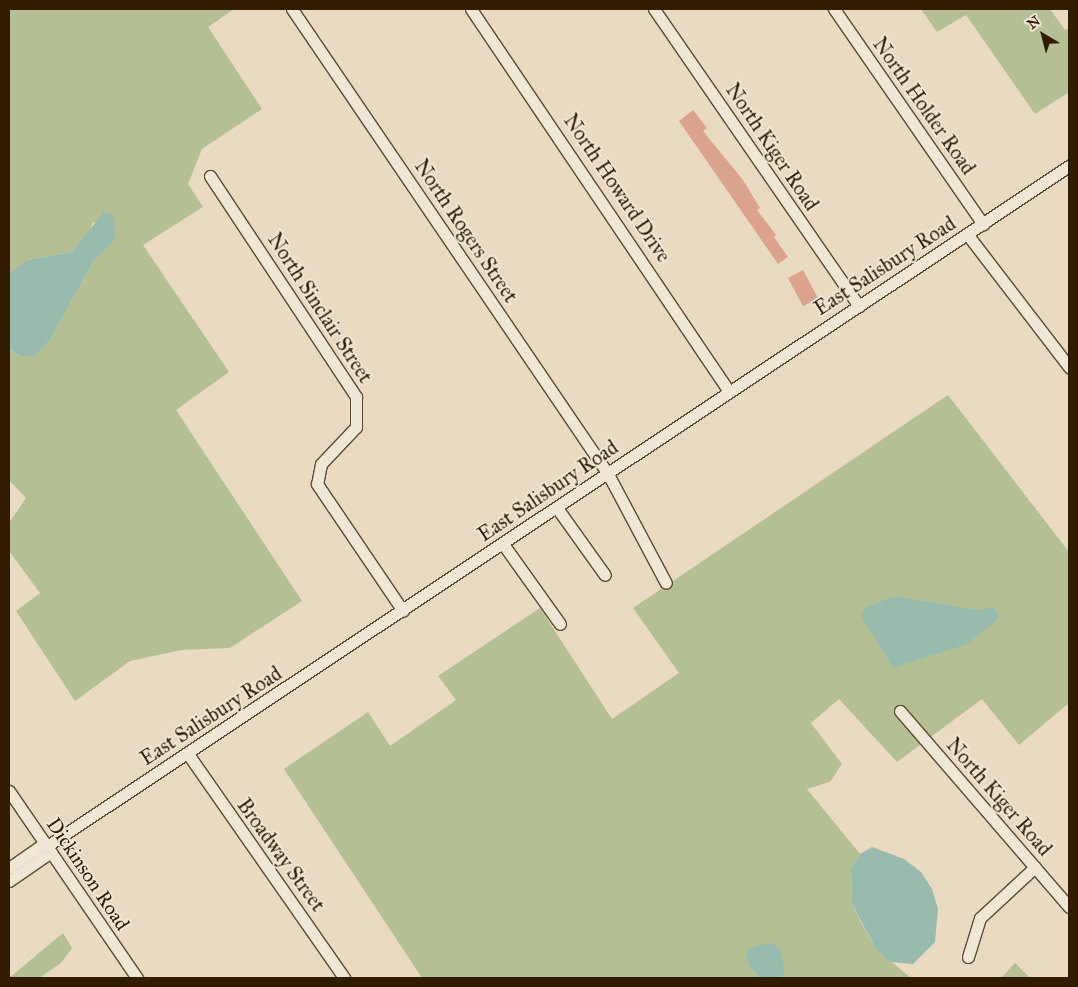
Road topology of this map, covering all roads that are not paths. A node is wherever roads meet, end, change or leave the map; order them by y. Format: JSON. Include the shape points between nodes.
{"nodes":[{"id":1,"x":292,"y":9,"type":"edge"},
{"id":2,"x":471,"y":9,"type":"edge"},
{"id":3,"x":654,"y":9,"type":"edge"},
{"id":4,"x":834,"y":9,"type":"edge"},
{"id":5,"x":1069,"y":166,"type":"edge"},
{"id":6,"x":210,"y":176,"type":"dead end"},
{"id":7,"x":983,"y":224,"type":"junction"},
{"id":8,"x":967,"y":234,"type":"junction"},
{"id":9,"x":858,"y":306,"type":"junction"},
{"id":10,"x":1069,"y":367,"type":"edge"},
{"id":11,"x":729,"y":391,"type":"junction"},
{"id":12,"x":608,"y":474,"type":"junction"},
{"id":13,"x":557,"y":508,"type":"junction"},
{"id":14,"x":503,"y":544,"type":"junction"},
{"id":15,"x":605,"y":576,"type":"dead end"},
{"id":16,"x":666,"y":583,"type":"dead end"},
{"id":17,"x":403,"y":611,"type":"junction"},
{"id":18,"x":560,"y":624,"type":"dead end"},
{"id":19,"x":900,"y":711,"type":"dead end"},
{"id":20,"x":188,"y":754,"type":"junction"},
{"id":21,"x":9,"y":791,"type":"edge"},
{"id":22,"x":48,"y":847,"type":"junction"},
{"id":23,"x":1035,"y":867,"type":"junction"},
{"id":24,"x":9,"y":868,"type":"edge"},
{"id":25,"x":9,"y":881,"type":"edge"},
{"id":26,"x":1069,"y":907,"type":"edge"},
{"id":27,"x":968,"y":957,"type":"dead end"},
{"id":28,"x":137,"y":978,"type":"edge"},
{"id":29,"x":344,"y":978,"type":"edge"}],
"edges":[{"from":1,"to":12,"type":"street","name":"North Rogers Street"},
{"from":2,"to":11,"type":"street","name":"North Howard Drive"},
{"from":3,"to":9,"type":"street","name":"North Kiger Road"},
{"from":4,"to":7,"type":"street","name":"North Holder Road"},
{"from":5,"to":7,"type":"street","name":"East Salisbury Road"},
{"from":6,"to":17,"type":"street","name":"North Sinclair Street","via":[[356,396],[360,414],[356,428],[322,464],[317,484]]},
{"from":7,"to":8,"type":"street","name":"East Salisbury Road"},
{"from":8,"to":9,"type":"street","name":"East Salisbury Road"},
{"from":8,"to":10,"type":"street"},
{"from":9,"to":11,"type":"street","name":"East Salisbury Road"},
{"from":11,"to":12,"type":"street","name":"East Salisbury Road"},
{"from":12,"to":13,"type":"street","name":"East Salisbury Road"},
{"from":12,"to":16,"type":"street","name":"North Rogers Street"},
{"from":13,"to":14,"type":"street","name":"East Salisbury Road"},
{"from":13,"to":15,"type":"street"},
{"from":14,"to":17,"type":"street","name":"East Salisbury Road"},
{"from":14,"to":18,"type":"street"},
{"from":17,"to":20,"type":"street","name":"East Salisbury Road"},
{"from":19,"to":23,"type":"street","name":"North Kiger Road"},
{"from":20,"to":22,"type":"street","name":"East Salisbury Road"},
{"from":20,"to":29,"type":"street","name":"Broadway Street"},
{"from":21,"to":22,"type":"street","name":"Dickinson Road"},
{"from":22,"to":24,"type":"street"},
{"from":22,"to":25,"type":"street"},
{"from":22,"to":28,"type":"street","name":"Dickinson Road"},
{"from":23,"to":26,"type":"street","name":"North Kiger Road"},
{"from":23,"to":27,"type":"street","via":[[980,918]]}]}
